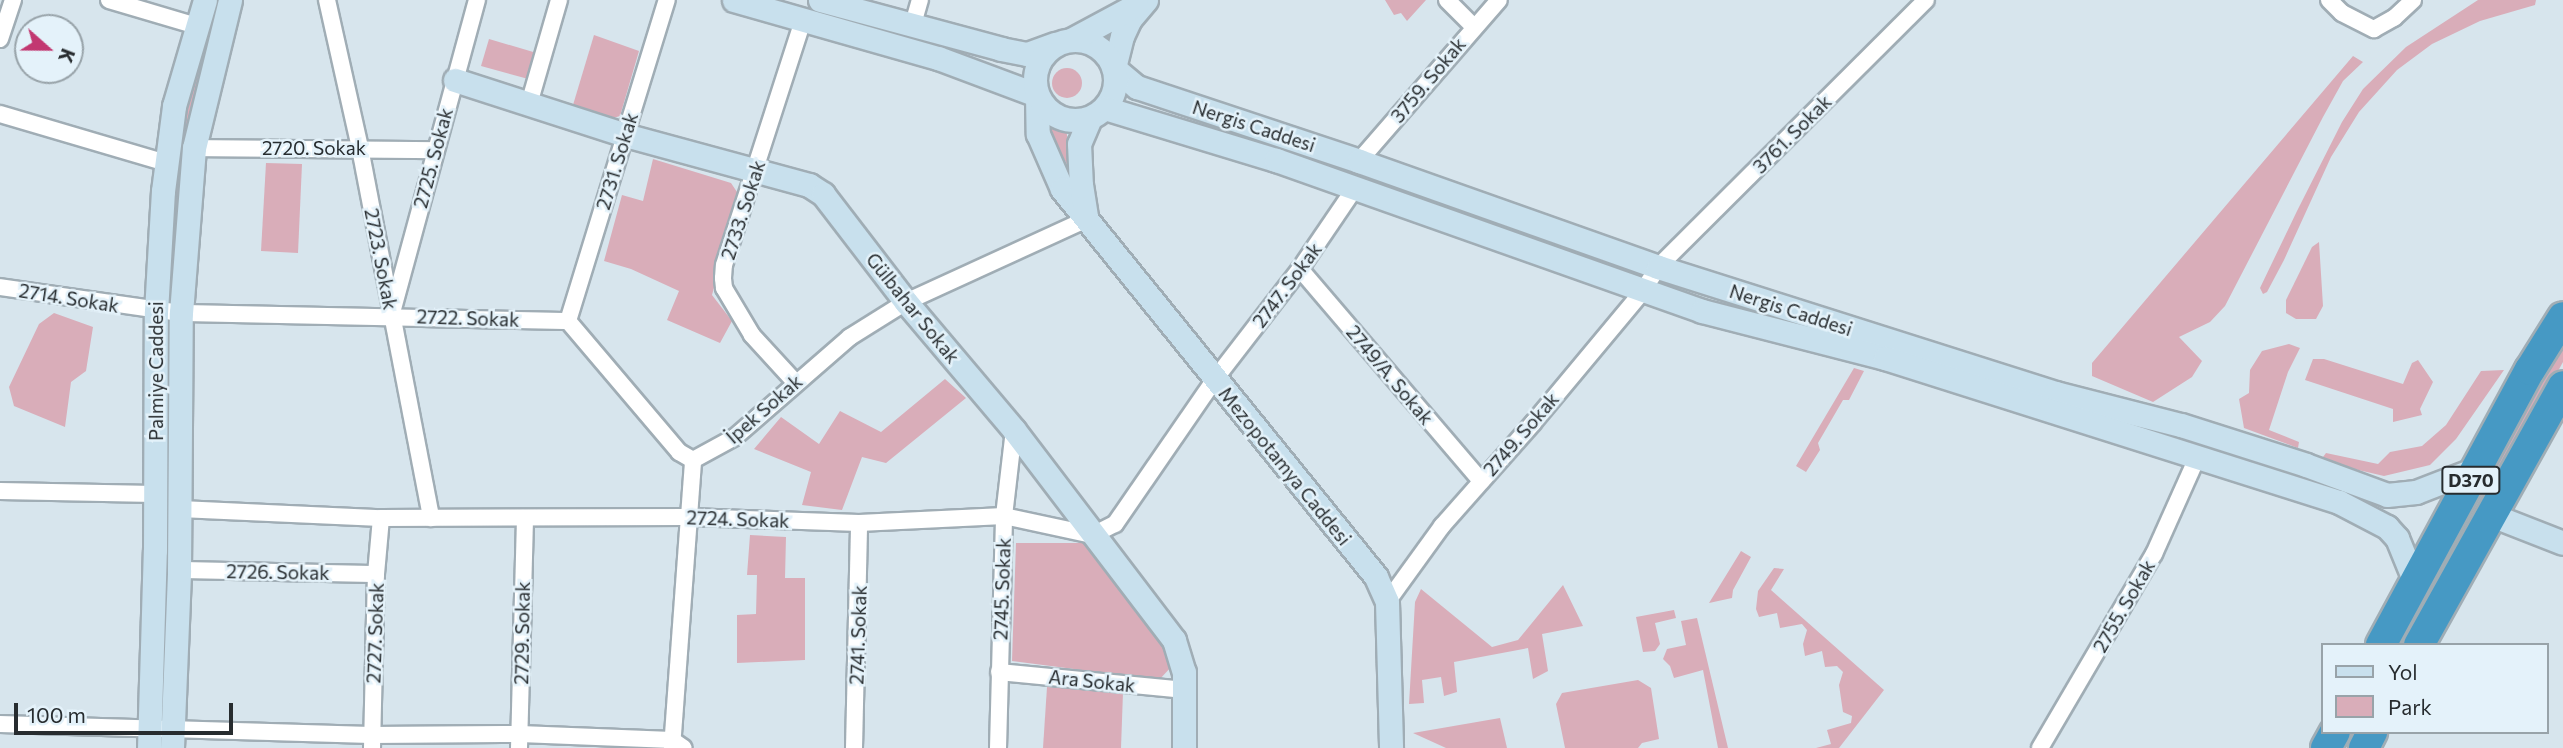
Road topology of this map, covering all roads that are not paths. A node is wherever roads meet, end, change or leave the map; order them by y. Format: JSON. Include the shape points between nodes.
{"nodes":[{"id":1,"x":13,"y":0,"type":"edge"},
{"id":2,"x":205,"y":0,"type":"edge"},
{"id":3,"x":230,"y":0,"type":"edge"},
{"id":4,"x":327,"y":0,"type":"edge"},
{"id":5,"x":477,"y":0,"type":"edge"},
{"id":6,"x":559,"y":0,"type":"edge"},
{"id":7,"x":667,"y":0,"type":"edge"},
{"id":8,"x":734,"y":0,"type":"edge"},
{"id":9,"x":820,"y":0,"type":"edge"},
{"id":10,"x":920,"y":0,"type":"edge"},
{"id":11,"x":1145,"y":0,"type":"edge"},
{"id":12,"x":1447,"y":0,"type":"edge"},
{"id":13,"x":1499,"y":0,"type":"edge"},
{"id":14,"x":1926,"y":0,"type":"edge"},
{"id":15,"x":2329,"y":0,"type":"edge"},
{"id":16,"x":2413,"y":0,"type":"edge"},
{"id":17,"x":119,"y":1,"type":"edge"},
{"id":18,"x":803,"y":20,"type":"junction"},
{"id":19,"x":913,"y":24,"type":"junction"},
{"id":20,"x":197,"y":26,"type":"junction"},
{"id":21,"x":1474,"y":27,"type":"junction"},
{"id":22,"x":0,"y":39,"type":"edge"},
{"id":23,"x":1065,"y":42,"type":"junction"},
{"id":24,"x":1114,"y":68,"type":"junction"},
{"id":25,"x":455,"y":80,"type":"junction"},
{"id":26,"x":1037,"y":94,"type":"junction"},
{"id":27,"x":529,"y":104,"type":"junction"},
{"id":28,"x":1098,"y":113,"type":"junction"},
{"id":29,"x":0,"y":114,"type":"edge"},
{"id":30,"x":625,"y":135,"type":"junction"},
{"id":31,"x":194,"y":148,"type":"junction"},
{"id":32,"x":360,"y":148,"type":"junction"},
{"id":33,"x":434,"y":150,"type":"junction"},
{"id":34,"x":1359,"y":161,"type":"junction"},
{"id":35,"x":166,"y":163,"type":"junction"},
{"id":36,"x":757,"y":170,"type":"junction"},
{"id":37,"x":1355,"y":188,"type":"junction"},
{"id":38,"x":1087,"y":219,"type":"junction"},
{"id":39,"x":1658,"y":267,"type":"junction"},
{"id":40,"x":1300,"y":269,"type":"junction"},
{"id":41,"x":0,"y":287,"type":"edge"},
{"id":42,"x":1642,"y":292,"type":"junction"},
{"id":43,"x":906,"y":302,"type":"junction"},
{"id":44,"x":156,"y":312,"type":"junction"},
{"id":45,"x":181,"y":313,"type":"junction"},
{"id":46,"x":392,"y":316,"type":"junction"},
{"id":47,"x":2563,"y":317,"type":"edge"},
{"id":48,"x":568,"y":321,"type":"junction"},
{"id":49,"x":1215,"y":379,"type":"junction"},
{"id":50,"x":794,"y":382,"type":"junction"},
{"id":51,"x":2563,"y":386,"type":"edge"},
{"id":52,"x":1014,"y":430,"type":"junction"},
{"id":53,"x":2197,"y":458,"type":"junction"},
{"id":54,"x":693,"y":460,"type":"junction"},
{"id":55,"x":2477,"y":468,"type":"junction"},
{"id":56,"x":1481,"y":481,"type":"junction"},
{"id":57,"x":0,"y":491,"type":"edge"},
{"id":58,"x":155,"y":494,"type":"junction"},
{"id":59,"x":180,"y":509,"type":"junction"},
{"id":60,"x":2489,"y":514,"type":"junction"},
{"id":61,"x":1004,"y":516,"type":"junction"},
{"id":62,"x":688,"y":517,"type":"junction"},
{"id":63,"x":381,"y":518,"type":"junction"},
{"id":64,"x":431,"y":518,"type":"junction"},
{"id":65,"x":525,"y":518,"type":"junction"},
{"id":66,"x":859,"y":523,"type":"junction"},
{"id":67,"x":1093,"y":535,"type":"junction"},
{"id":68,"x":2563,"y":543,"type":"edge"},
{"id":69,"x":179,"y":570,"type":"junction"},
{"id":70,"x":376,"y":574,"type":"junction"},
{"id":71,"x":2415,"y":582,"type":"junction"},
{"id":72,"x":1387,"y":602,"type":"junction"},
{"id":73,"x":2382,"y":643,"type":"edge"},
{"id":74,"x":2420,"y":643,"type":"edge"},
{"id":75,"x":999,"y":672,"type":"junction"},
{"id":76,"x":1185,"y":690,"type":"junction"},
{"id":77,"x":0,"y":724,"type":"edge"},
{"id":78,"x":149,"y":738,"type":"edge"},
{"id":79,"x":173,"y":738,"type":"edge"},
{"id":80,"x":520,"y":741,"type":"edge"},
{"id":81,"x":372,"y":742,"type":"edge"},
{"id":82,"x":676,"y":745,"type":"edge"},
{"id":83,"x":854,"y":748,"type":"edge"},
{"id":84,"x":999,"y":748,"type":"edge"},
{"id":85,"x":1184,"y":748,"type":"edge"},
{"id":86,"x":1391,"y":748,"type":"edge"},
{"id":87,"x":2040,"y":748,"type":"edge"}],
"edges":[{"from":1,"to":22,"type":"street"},
{"from":2,"to":20,"type":"main road","name":"Palmiye Caddesi"},
{"from":3,"to":31,"type":"main road","name":"Palmiye Caddesi"},
{"from":4,"to":32,"type":"street","name":"2723. Sokak"},
{"from":5,"to":25,"type":"street","name":"2725. Sokak"},
{"from":6,"to":27,"type":"street"},
{"from":7,"to":30,"type":"street","name":"2731. Sokak"},
{"from":8,"to":18,"type":"main road"},
{"from":9,"to":19,"type":"main road"},
{"from":10,"to":19,"type":"street"},
{"from":11,"to":23,"type":"main road"},
{"from":11,"to":24,"type":"main road","via":[[1122,36]]},
{"from":12,"to":21,"type":"street"},
{"from":13,"to":21,"type":"street","name":"3759. Sokak"},
{"from":14,"to":39,"type":"street","name":"3761. Sokak"},
{"from":15,"to":16,"type":"street","via":[[2349,18],[2374,29],[2394,19]]},
{"from":17,"to":20,"type":"street"},
{"from":18,"to":26,"type":"main road","via":[[938,58]]},
{"from":18,"to":36,"type":"street","name":"2733. Sokak"},
{"from":19,"to":23,"type":"main road","via":[[1027,54]]},
{"from":20,"to":35,"type":"main road","name":"Palmiye Caddesi","via":[[174,106]]},
{"from":21,"to":34,"type":"street","name":"3759. Sokak"},
{"from":23,"to":24,"type":"main road","via":[[1097,46]]},
{"from":23,"to":26,"type":"main road","via":[[1038,62]]},
{"from":24,"to":28,"type":"main road","via":[[1113,95]]},
{"from":24,"to":34,"type":"main road","name":"Nergis Caddesi","via":[[1137,87]]},
{"from":25,"to":27,"type":"main road","name":"Gülbahar Sokak"},
{"from":25,"to":33,"type":"street","name":"2725. Sokak"},
{"from":26,"to":28,"type":"main road","via":[[1059,118],[1071,121]]},
{"from":26,"to":38,"type":"main road","name":"Mezopotamya Caddesi","via":[[1038,134],[1048,160],[1062,189]]},
{"from":27,"to":30,"type":"main road","name":"Gülbahar Sokak"},
{"from":28,"to":37,"type":"main road","name":"Nergis Caddesi"},
{"from":28,"to":38,"type":"main road","name":"Mezopotamya Caddesi","via":[[1079,144]]},
{"from":29,"to":35,"type":"street"},
{"from":30,"to":36,"type":"main road","name":"Gülbahar Sokak"},
{"from":30,"to":48,"type":"street","name":"2731. Sokak"},
{"from":31,"to":32,"type":"street","name":"2720. Sokak"},
{"from":31,"to":45,"type":"main road","name":"Palmiye Caddesi"},
{"from":32,"to":33,"type":"street","name":"2720. Sokak"},
{"from":32,"to":46,"type":"street","name":"2723. Sokak"},
{"from":33,"to":46,"type":"street","name":"2725. Sokak"},
{"from":34,"to":39,"type":"main road","name":"Nergis Caddesi"},
{"from":35,"to":44,"type":"main road","name":"Palmiye Caddesi"},
{"from":36,"to":43,"type":"main road","name":"Gülbahar Sokak","via":[[809,185],[823,194]]},
{"from":36,"to":50,"type":"street","name":"2733. Sokak","via":[[724,265],[724,288],[752,335]]},
{"from":37,"to":40,"type":"street","name":"2747. Sokak"},
{"from":37,"to":42,"type":"main road","name":"Nergis Caddesi"},
{"from":38,"to":43,"type":"street","name":"İpek Sokak"},
{"from":38,"to":49,"type":"main road","name":"Mezopotamya Caddesi"},
{"from":39,"to":42,"type":"street","name":"2749. Sokak"},
{"from":39,"to":55,"type":"main road","name":"Nergis Caddesi","via":[[2055,393],[2181,425],[2387,495],[2416,492]]},
{"from":40,"to":49,"type":"street","name":"2747. Sokak"},
{"from":40,"to":56,"type":"street","name":"2749/A. Sokak"},
{"from":41,"to":44,"type":"street","name":"2714. Sokak"},
{"from":42,"to":53,"type":"main road","name":"Nergis Caddesi","via":[[1885,358]]},
{"from":42,"to":56,"type":"street","name":"2749. Sokak"},
{"from":43,"to":50,"type":"street","name":"İpek Sokak","via":[[850,337]]},
{"from":43,"to":52,"type":"main road","name":"Gülbahar Sokak"},
{"from":44,"to":45,"type":"street","name":"2714. Sokak"},
{"from":44,"to":58,"type":"main road","name":"Palmiye Caddesi"},
{"from":45,"to":46,"type":"street","name":"2722. Sokak"},
{"from":45,"to":59,"type":"main road","name":"Palmiye Caddesi"},
{"from":46,"to":48,"type":"street","name":"2722. Sokak"},
{"from":46,"to":64,"type":"street","name":"2723. Sokak"},
{"from":47,"to":55,"type":"highway","number":"D370"},
{"from":48,"to":54,"type":"street","via":[[678,452]]},
{"from":49,"to":67,"type":"street","via":[[1115,524]]},
{"from":49,"to":72,"type":"main road","name":"Mezopotamya Caddesi","via":[[1376,577]]},
{"from":50,"to":54,"type":"street","name":"İpek Sokak","via":[[735,437]]},
{"from":51,"to":60,"type":"highway","number":"D370"},
{"from":52,"to":61,"type":"street","name":"2745. Sokak"},
{"from":52,"to":67,"type":"main road","name":"Gülbahar Sokak"},
{"from":53,"to":71,"type":"main road","name":"Nergis Caddesi","via":[[2339,502],[2375,518],[2397,538]]},
{"from":53,"to":87,"type":"street","name":"2755. Sokak","via":[[2154,554]]},
{"from":54,"to":62,"type":"street"},
{"from":55,"to":71,"type":"highway","number":"D370"},
{"from":56,"to":72,"type":"street","name":"2749. Sokak"},
{"from":57,"to":58,"type":"street"},
{"from":58,"to":78,"type":"main road","name":"Palmiye Caddesi"},
{"from":59,"to":63,"type":"street","name":"2724. Sokak"},
{"from":59,"to":69,"type":"main road","name":"Palmiye Caddesi"},
{"from":60,"to":68,"type":"main road"},
{"from":60,"to":74,"type":"highway","number":"D370"},
{"from":61,"to":66,"type":"street","name":"2724. Sokak"},
{"from":61,"to":67,"type":"street","name":"2724. Sokak"},
{"from":61,"to":75,"type":"street","name":"2745. Sokak"},
{"from":62,"to":65,"type":"street","name":"2724. Sokak"},
{"from":62,"to":66,"type":"street","name":"2724. Sokak"},
{"from":62,"to":82,"type":"street"},
{"from":63,"to":64,"type":"street","name":"2724. Sokak"},
{"from":63,"to":70,"type":"street","name":"2727. Sokak"},
{"from":64,"to":65,"type":"street","name":"2724. Sokak"},
{"from":65,"to":80,"type":"street","name":"2729. Sokak"},
{"from":66,"to":83,"type":"street","name":"2741. Sokak"},
{"from":67,"to":76,"type":"main road","name":"Gülbahar Sokak","via":[[1174,640]]},
{"from":69,"to":70,"type":"street","name":"2726. Sokak"},
{"from":69,"to":79,"type":"main road","name":"Palmiye Caddesi"},
{"from":70,"to":81,"type":"street","name":"2727. Sokak"},
{"from":71,"to":73,"type":"highway","number":"D370"},
{"from":72,"to":86,"type":"main road","name":"Mezopotamya Caddesi"},
{"from":75,"to":76,"type":"street","name":"Ara Sokak"},
{"from":75,"to":84,"type":"street","name":"2745. Sokak"},
{"from":76,"to":85,"type":"main road","name":"Gülbahar Sokak"},
{"from":77,"to":78,"type":"street"},
{"from":78,"to":79,"type":"street"},
{"from":79,"to":81,"type":"street"},
{"from":80,"to":81,"type":"street"},
{"from":80,"to":82,"type":"street"}]}
